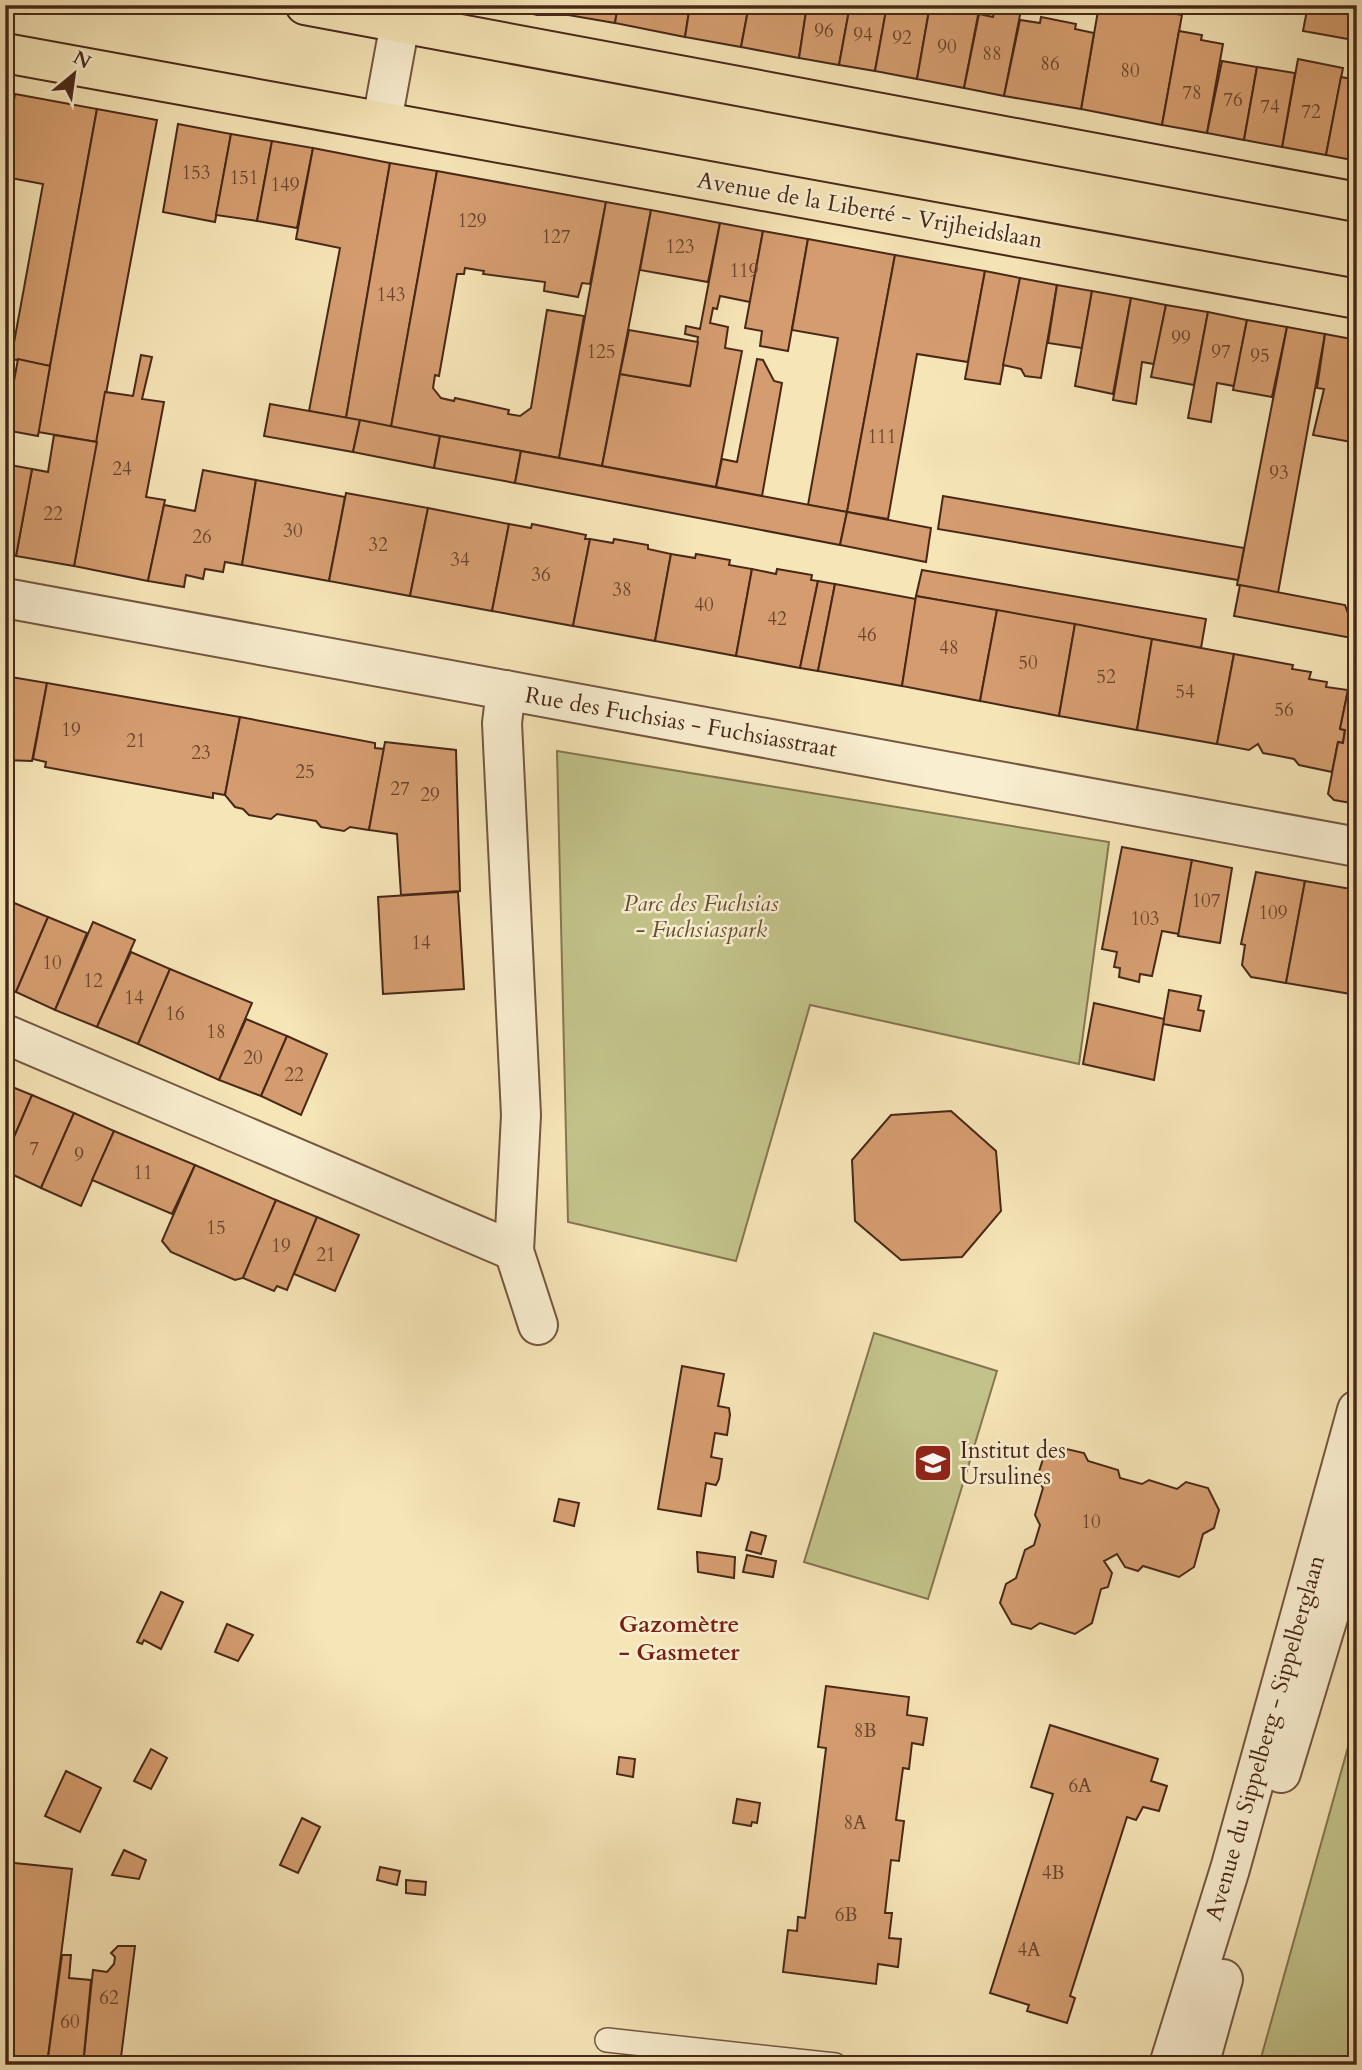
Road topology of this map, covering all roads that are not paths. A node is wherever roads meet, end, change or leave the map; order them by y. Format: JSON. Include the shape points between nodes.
{"nodes":[{"id":1,"x":305,"y":5,"type":"edge"},
{"id":2,"x":400,"y":23,"type":"junction"},
{"id":3,"x":5,"y":53,"type":"edge"},
{"id":4,"x":383,"y":121,"type":"junction"},
{"id":5,"x":1357,"y":202,"type":"edge"},
{"id":6,"x":1357,"y":299,"type":"edge"},
{"id":7,"x":5,"y":598,"type":"edge"},
{"id":8,"x":506,"y":690,"type":"junction"},
{"id":9,"x":1357,"y":847,"type":"edge"},
{"id":10,"x":5,"y":1034,"type":"edge"},
{"id":11,"x":514,"y":1251,"type":"junction"},
{"id":12,"x":538,"y":1325,"type":"dead end"},
{"id":13,"x":1357,"y":1410,"type":"edge"},
{"id":14,"x":1357,"y":1522,"type":"edge"},
{"id":15,"x":607,"y":2040,"type":"dead end"},
{"id":16,"x":835,"y":2065,"type":"edge"},
{"id":17,"x":1169,"y":2065,"type":"edge"},
{"id":18,"x":1199,"y":2065,"type":"edge"}],
"edges":[{"from":1,"to":2,"type":"main road"},
{"from":2,"to":4,"type":"street"},
{"from":2,"to":5,"type":"main road"},
{"from":3,"to":4,"type":"main road","name":"Avenue de la Liberté - Vrijheidslaan"},
{"from":4,"to":6,"type":"main road","name":"Avenue de la Liberté - Vrijheidslaan"},
{"from":7,"to":8,"type":"street","name":"Rue des Fuchsias - Fuchsiasstraat"},
{"from":8,"to":9,"type":"street","name":"Rue des Fuchsias - Fuchsiasstraat"},
{"from":8,"to":11,"type":"street","via":[[502,723],[521,1115]]},
{"from":10,"to":11,"type":"street"},
{"from":11,"to":12,"type":"street"},
{"from":13,"to":17,"type":"street","name":"Avenue du Sippelberg - Sippelberglaan","via":[[1230,1869]]},
{"from":14,"to":18,"type":"street","name":"Avenue du Sippelberg - Sippelberglaan"},
{"from":15,"to":16,"type":"lane"}]}
